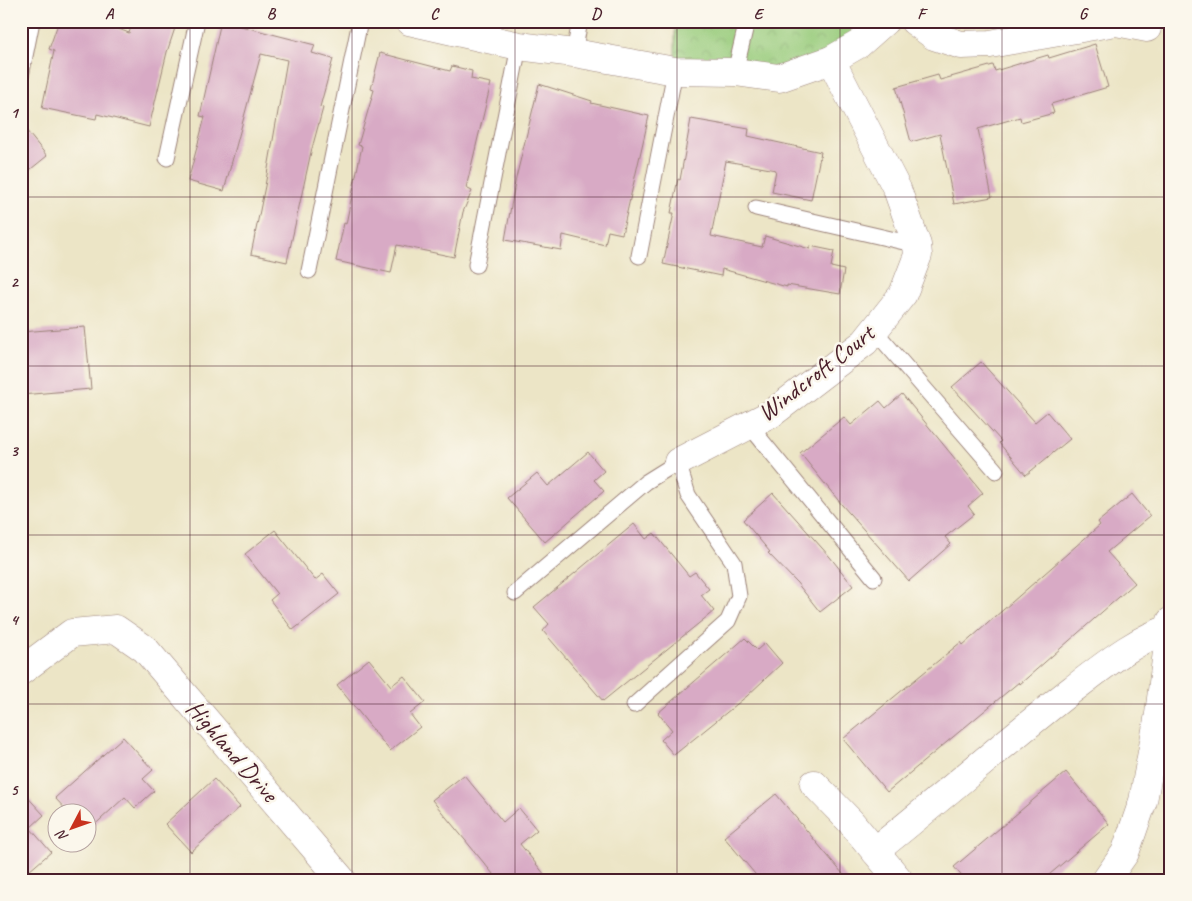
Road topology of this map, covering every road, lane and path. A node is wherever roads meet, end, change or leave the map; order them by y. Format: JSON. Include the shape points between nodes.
{"nodes":[{"id":1,"x":32,"y":21,"type":"edge"},
{"id":2,"x":197,"y":21,"type":"edge"},
{"id":3,"x":360,"y":21,"type":"edge"},
{"id":4,"x":580,"y":21,"type":"edge"},
{"id":5,"x":746,"y":21,"type":"edge"},
{"id":6,"x":885,"y":21,"type":"edge"},
{"id":7,"x":914,"y":21,"type":"edge"},
{"id":8,"x":414,"y":22,"type":"edge"},
{"id":9,"x":1147,"y":28,"type":"dead end"},
{"id":10,"x":519,"y":46,"type":"junction"},
{"id":11,"x":574,"y":53,"type":"junction"},
{"id":12,"x":831,"y":60,"type":"junction"},
{"id":13,"x":676,"y":71,"type":"junction"},
{"id":14,"x":736,"y":72,"type":"junction"},
{"id":15,"x":21,"y":76,"type":"edge"},
{"id":16,"x":167,"y":158,"type":"dead end"},
{"id":17,"x":756,"y":208,"type":"dead end"},
{"id":18,"x":917,"y":245,"type":"junction"},
{"id":19,"x":639,"y":256,"type":"dead end"},
{"id":20,"x":476,"y":265,"type":"dead end"},
{"id":21,"x":309,"y":271,"type":"dead end"},
{"id":22,"x":874,"y":330,"type":"junction"},
{"id":23,"x":749,"y":425,"type":"junction"},
{"id":24,"x":678,"y":462,"type":"junction"},
{"id":25,"x":996,"y":471,"type":"dead end"},
{"id":26,"x":874,"y":578,"type":"dead end"},
{"id":27,"x":515,"y":593,"type":"dead end"},
{"id":28,"x":1170,"y":625,"type":"edge"},
{"id":29,"x":21,"y":671,"type":"edge"},
{"id":30,"x":634,"y":705,"type":"dead end"},
{"id":31,"x":814,"y":784,"type":"dead end"},
{"id":32,"x":875,"y":851,"type":"junction"},
{"id":33,"x":342,"y":880,"type":"edge"},
{"id":34,"x":899,"y":880,"type":"edge"},
{"id":35,"x":1106,"y":880,"type":"edge"}],
"edges":[{"from":1,"to":15,"type":"lane"},
{"from":2,"to":16,"type":"lane"},
{"from":3,"to":21,"type":"lane"},
{"from":4,"to":11,"type":"lane"},
{"from":5,"to":14,"type":"lane"},
{"from":6,"to":12,"type":"street","via":[[859,44]]},
{"from":7,"to":9,"type":"street","via":[[934,36],[961,45],[990,44],[1116,22]]},
{"from":8,"to":10,"type":"street"},
{"from":10,"to":11,"type":"street"},
{"from":10,"to":20,"type":"lane"},
{"from":11,"to":13,"type":"street"},
{"from":12,"to":14,"type":"street","via":[[779,78]]},
{"from":12,"to":18,"type":"street","name":"Windcroft Court","via":[[898,189]]},
{"from":13,"to":14,"type":"street"},
{"from":13,"to":19,"type":"lane"},
{"from":17,"to":18,"type":"lane"},
{"from":18,"to":22,"type":"street","name":"Windcroft Court","via":[[918,255],[903,294]]},
{"from":22,"to":23,"type":"street","name":"Windcroft Court","via":[[865,342],[771,414]]},
{"from":22,"to":25,"type":"lane"},
{"from":23,"to":24,"type":"street","name":"Windcroft Court"},
{"from":23,"to":26,"type":"lane"},
{"from":24,"to":27,"type":"lane","via":[[646,482]]},
{"from":24,"to":30,"type":"lane","via":[[688,495],[734,563],[739,596],[728,621]]},
{"from":28,"to":32,"type":"street","via":[[1113,659],[1024,727]]},
{"from":28,"to":35,"type":"street","via":[[1159,714],[1143,801],[1125,853]]},
{"from":29,"to":33,"type":"street","name":"Highland Drive","via":[[72,633],[116,629],[145,649]]},
{"from":31,"to":32,"type":"street"},
{"from":32,"to":34,"type":"street"}]}
